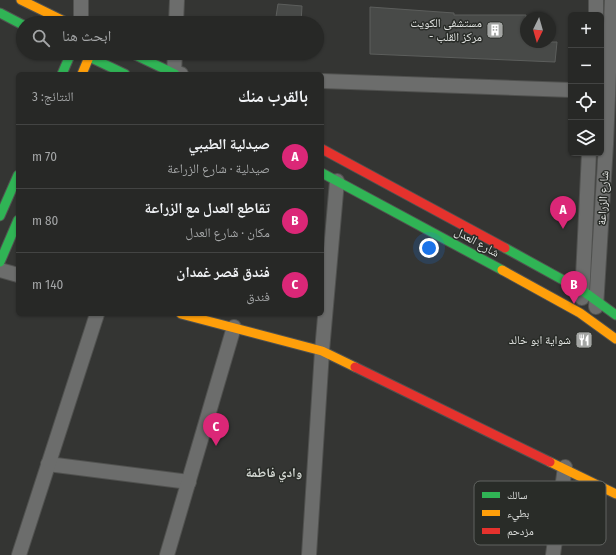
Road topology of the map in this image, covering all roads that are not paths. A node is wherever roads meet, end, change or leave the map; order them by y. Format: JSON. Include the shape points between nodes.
{"nodes":[{"id":1,"x":21,"y":0,"type":"edge"},
{"id":2,"x":81,"y":0,"type":"edge"},
{"id":3,"x":177,"y":0,"type":"edge"},
{"id":4,"x":596,"y":0,"type":"edge"},
{"id":5,"x":612,"y":0,"type":"edge"},
{"id":6,"x":596,"y":12,"type":"edge"},
{"id":7,"x":0,"y":13,"type":"edge"},
{"id":8,"x":54,"y":16,"type":"edge"},
{"id":9,"x":81,"y":16,"type":"edge"},
{"id":10,"x":176,"y":16,"type":"edge"},
{"id":11,"x":16,"y":21,"type":"edge"},
{"id":12,"x":68,"y":60,"type":"edge"},
{"id":13,"x":84,"y":60,"type":"edge"},
{"id":14,"x":96,"y":60,"type":"edge"},
{"id":15,"x":147,"y":60,"type":"edge"},
{"id":16,"x":176,"y":60,"type":"edge"},
{"id":17,"x":63,"y":72,"type":"edge"},
{"id":18,"x":82,"y":72,"type":"edge"},
{"id":19,"x":121,"y":72,"type":"edge"},
{"id":20,"x":174,"y":72,"type":"edge"},
{"id":21,"x":178,"y":72,"type":"edge"},
{"id":22,"x":609,"y":76,"type":"edge"},
{"id":23,"x":324,"y":81,"type":"edge"},
{"id":24,"x":568,"y":90,"type":"edge"},
{"id":25,"x":324,"y":150,"type":"edge"},
{"id":26,"x":589,"y":156,"type":"edge"},
{"id":27,"x":324,"y":174,"type":"edge"},
{"id":28,"x":16,"y":180,"type":"edge"},
{"id":29,"x":337,"y":181,"type":"junction"},
{"id":30,"x":0,"y":216,"type":"edge"},
{"id":31,"x":16,"y":225,"type":"edge"},
{"id":32,"x":0,"y":262,"type":"edge"},
{"id":33,"x":0,"y":270,"type":"edge"},
{"id":34,"x":16,"y":274,"type":"edge"},
{"id":35,"x":583,"y":291,"type":"junction"},
{"id":36,"x":597,"y":301,"type":"junction"},
{"id":37,"x":580,"y":313,"type":"junction"},
{"id":38,"x":616,"y":315,"type":"edge"},
{"id":39,"x":96,"y":316,"type":"edge"},
{"id":40,"x":189,"y":316,"type":"edge"},
{"id":41,"x":595,"y":324,"type":"junction"},
{"id":42,"x":234,"y":327,"type":"junction"},
{"id":43,"x":616,"y":339,"type":"edge"},
{"id":44,"x":322,"y":351,"type":"junction"},
{"id":45,"x":48,"y":464,"type":"junction"},
{"id":46,"x":565,"y":467,"type":"junction"},
{"id":47,"x":563,"y":481,"type":"edge"},
{"id":48,"x":591,"y":481,"type":"edge"},
{"id":49,"x":189,"y":482,"type":"junction"},
{"id":50,"x":606,"y":489,"type":"edge"},
{"id":51,"x":616,"y":494,"type":"edge"},
{"id":52,"x":554,"y":545,"type":"edge"},
{"id":53,"x":19,"y":555,"type":"edge"},
{"id":54,"x":167,"y":555,"type":"edge"},
{"id":55,"x":309,"y":555,"type":"edge"},
{"id":56,"x":553,"y":555,"type":"edge"}],
"edges":[{"from":1,"to":8,"type":"street"},
{"from":2,"to":9,"type":"street"},
{"from":3,"to":10,"type":"street"},
{"from":4,"to":6,"type":"street"},
{"from":5,"to":22,"type":"street","name":"شارع الزراعة"},
{"from":7,"to":11,"type":"street"},
{"from":12,"to":17,"type":"street"},
{"from":13,"to":18,"type":"street"},
{"from":14,"to":19,"type":"street"},
{"from":15,"to":20,"type":"street"},
{"from":16,"to":21,"type":"street"},
{"from":22,"to":36,"type":"street","name":"شارع الزراعة"},
{"from":23,"to":24,"type":"street"},
{"from":25,"to":35,"type":"street","name":"شارع العدل"},
{"from":26,"to":35,"type":"street","name":"شارع الزراعة"},
{"from":27,"to":29,"type":"street","name":"شارع العدل"},
{"from":28,"to":30,"type":"street"},
{"from":29,"to":37,"type":"street","name":"شارع العدل"},
{"from":29,"to":44,"type":"street"},
{"from":31,"to":32,"type":"street"},
{"from":33,"to":34,"type":"street"},
{"from":35,"to":36,"type":"street","name":"شارع العدل"},
{"from":35,"to":37,"type":"street","name":"شارع الزراعة"},
{"from":36,"to":38,"type":"street","name":"شارع العدل"},
{"from":36,"to":41,"type":"street","name":"شارع الزراعة"},
{"from":37,"to":41,"type":"street","name":"شارع العدل"},
{"from":39,"to":45,"type":"street"},
{"from":40,"to":42,"type":"street"},
{"from":41,"to":43,"type":"street","name":"شارع العدل"},
{"from":42,"to":44,"type":"street"},
{"from":42,"to":49,"type":"street"},
{"from":44,"to":46,"type":"street"},
{"from":44,"to":55,"type":"street"},
{"from":45,"to":49,"type":"street"},
{"from":45,"to":53,"type":"street"},
{"from":46,"to":47,"type":"street"},
{"from":46,"to":48,"type":"street"},
{"from":49,"to":54,"type":"street"},
{"from":50,"to":51,"type":"street"},
{"from":52,"to":56,"type":"street"}]}
